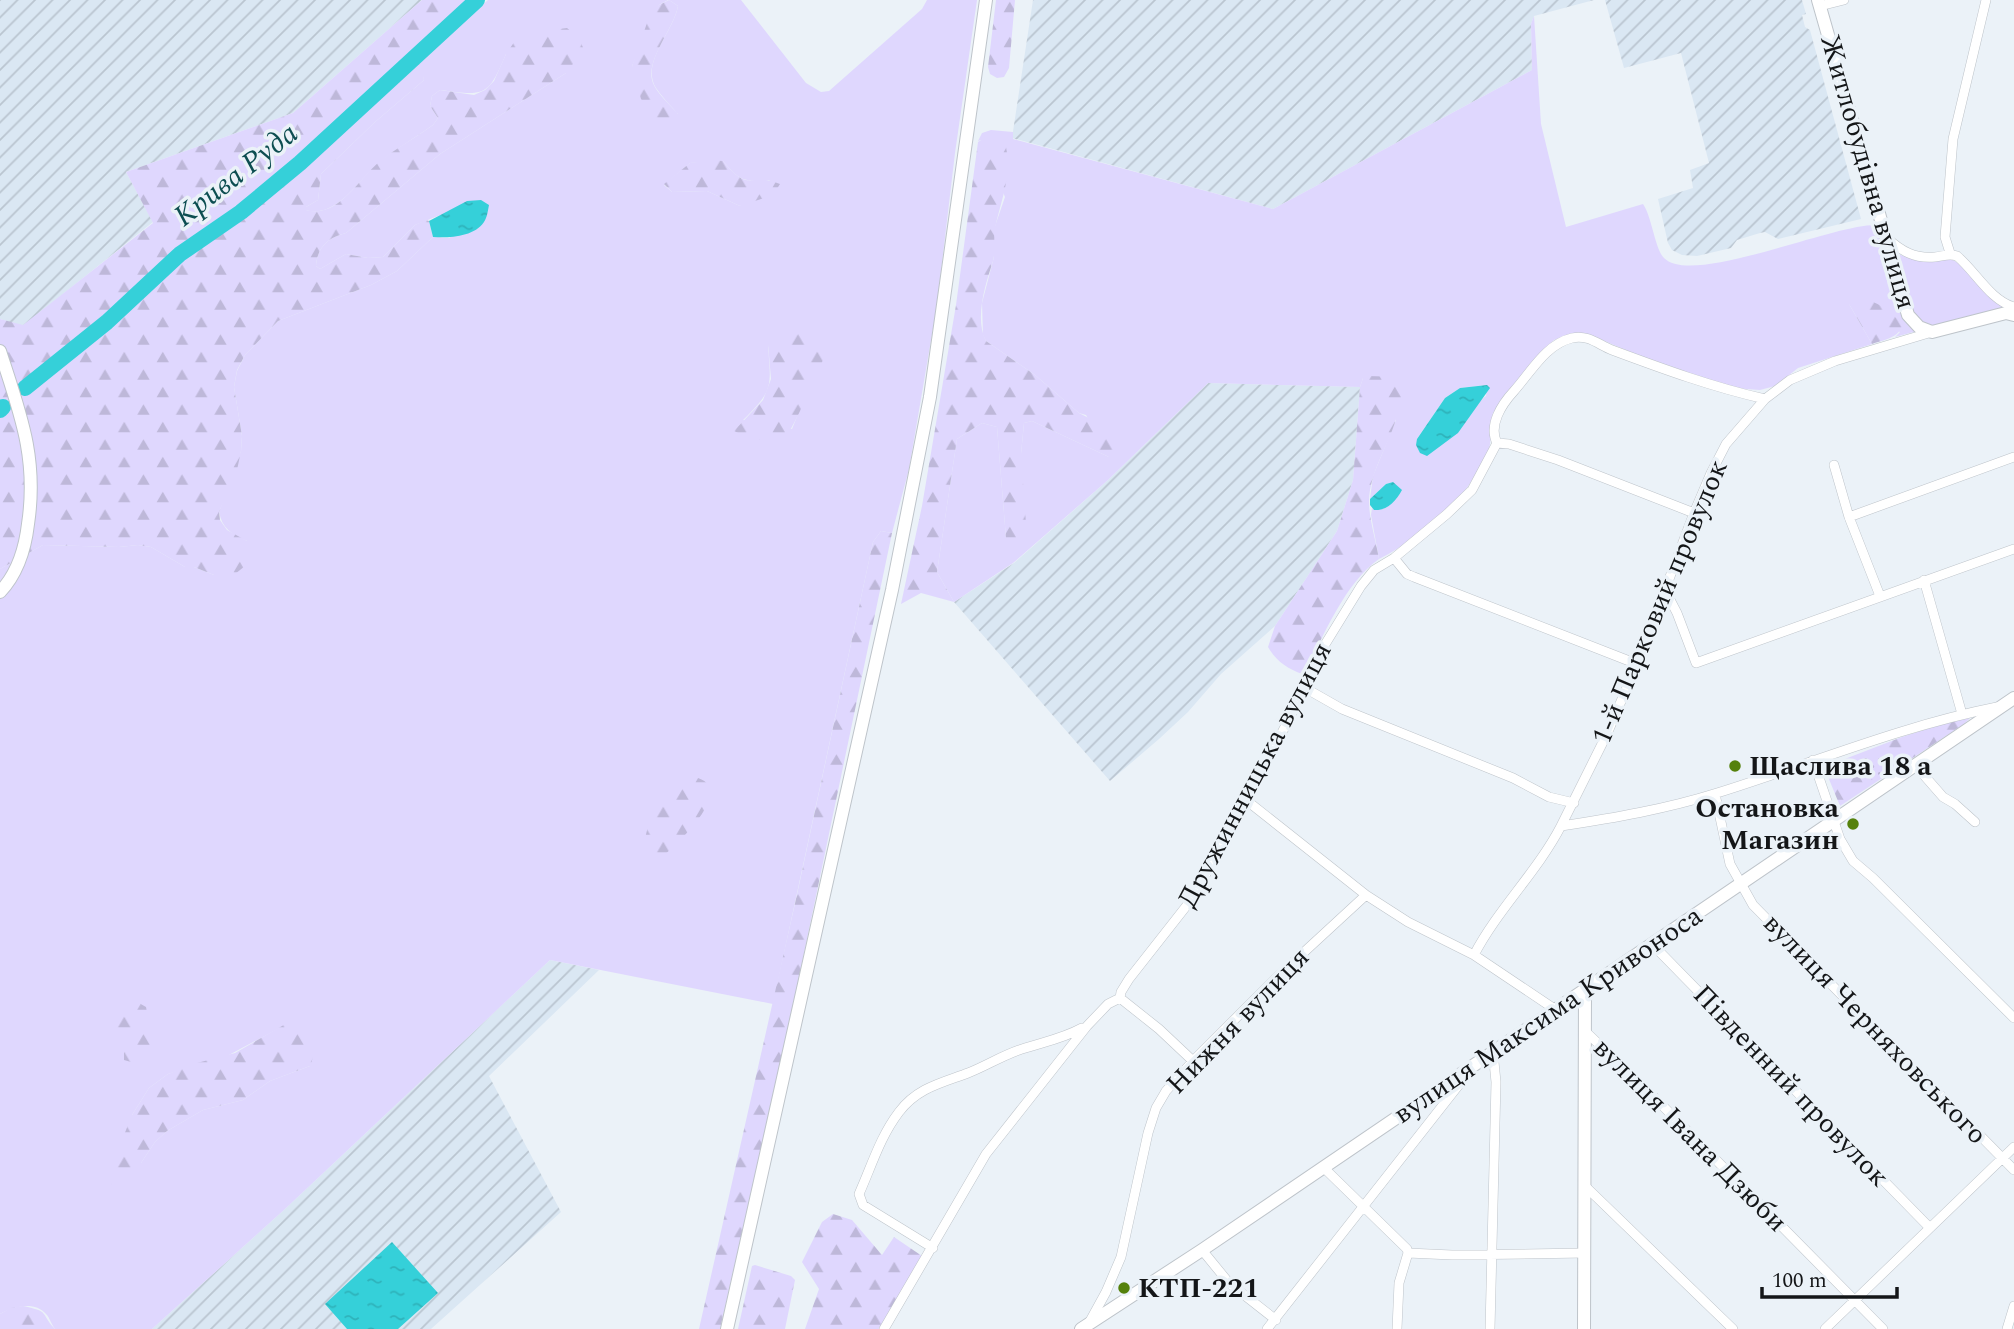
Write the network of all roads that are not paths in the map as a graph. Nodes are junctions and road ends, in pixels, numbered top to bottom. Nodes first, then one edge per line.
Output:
1 (986, 0) edge
2 (1844, 0) edge
3 (1986, 0) edge
4 (1819, 3) edge
5 (1886, 237) junction
6 (1950, 253) junction
7 (2012, 312) edge
8 (1932, 332) junction
9 (0, 351) edge
10 (1765, 399) junction
11 (1497, 443) junction
12 (2014, 457) edge
13 (1834, 465) dead end
14 (1694, 513) junction
15 (1849, 517) junction
16 (2014, 549) edge
17 (1394, 558) junction
18 (1924, 580) junction
19 (1665, 590) junction
20 (0, 592) edge
21 (1880, 596) junction
22 (1637, 664) junction
23 (1305, 688) junction
24 (2014, 699) edge
25 (2002, 706) junction
26 (1962, 714) junction
27 (1813, 760) junction
28 (1915, 765) junction
29 (1715, 794) junction
30 (1246, 800) junction
31 (1574, 803) junction
32 (1833, 822) junction
33 (1975, 822) dead end
34 (1561, 826) junction
35 (1741, 885) junction
36 (1366, 895) junction
37 (1653, 944) junction
38 (1474, 955) junction
39 (1585, 990) junction
40 (1119, 998) junction
41 (1556, 1010) junction
42 (2014, 1018) edge
43 (1087, 1026) junction
44 (1585, 1031) junction
45 (1493, 1052) junction
46 (1193, 1060) junction
47 (1477, 1062) junction
48 (2014, 1147) edge
49 (2002, 1158) junction
50 (1323, 1167) junction
51 (2014, 1170) edge
52 (1585, 1186) junction
53 (1364, 1207) junction
54 (1930, 1228) junction
55 (933, 1248) junction
56 (1202, 1250) junction
57 (1408, 1252) junction
58 (1585, 1253) junction
59 (1491, 1254) junction
60 (1854, 1299) junction
61 (2014, 1306) edge
62 (1276, 1320) junction
63 (1085, 1326) edge
64 (727, 1329) edge
65 (884, 1329) edge
66 (1268, 1329) edge
67 (1397, 1329) edge
68 (1490, 1329) edge
69 (1584, 1329) edge
70 (1733, 1329) edge
71 (1825, 1329) edge
72 (1883, 1329) edge
73 (2007, 1329) edge

1 - 64 street
2 - 4 street
3 - 6 street
4 - 5 street, Житлобудівна вулиця
5 - 6 street
5 - 8 street, Житлобудівна вулиця
6 - 7 street
7 - 8 street, 1-й Парковий провулок
8 - 10 street, 1-й Парковий провулок
9 - 20 street
10 - 11 street, Дружинницька вулиця
10 - 14 street, 1-й Парковий провулок
11 - 14 street
11 - 17 street, Дружинницька вулиця
12 - 15 street
13 - 15 street
14 - 19 street, 1-й Парковий провулок
15 - 21 street
16 - 18 street
17 - 22 street
17 - 23 street, Дружинницька вулиця
18 - 21 street
18 - 26 street
19 - 21 street
19 - 22 street, 1-й Парковий провулок
22 - 31 street, 1-й Парковий провулок
23 - 30 street, Дружинницька вулиця
23 - 31 street
24 - 25 street, вулиця Максима Кривоноса
25 - 26 street
25 - 28 street, вулиця Максима Кривоноса
26 - 27 street
27 - 29 street
27 - 32 street
28 - 32 street, вулиця Максима Кривоноса
28 - 33 street
29 - 34 street
29 - 35 street, вулиця Черняховського
30 - 36 street
30 - 40 street, Дружинницька вулиця
31 - 34 street, 1-й Парковий провулок
32 - 35 street, вулиця Максима Кривоноса
32 - 42 street
34 - 38 street, 1-й Парковий провулок
35 - 37 street, вулиця Максима Кривоноса
35 - 49 street, вулиця Черняховського
36 - 38 street
36 - 46 street, Нижня вулиця
37 - 39 street, вулиця Максима Кривоноса
37 - 54 street, Південний провулок
38 - 41 street
39 - 41 street, вулиця Максима Кривоноса
39 - 44 street
40 - 43 street, Дружинницька вулиця
40 - 46 street
41 - 45 street, вулиця Максима Кривоноса
43 - 55 street, Дружинницька вулиця
43 - 55 street
44 - 52 street
44 - 60 street, вулиця Івана Дзюби
45 - 47 street, вулиця Максима Кривоноса
45 - 59 street
46 - 63 street, Нижня вулиця
47 - 50 street, вулиця Максима Кривоноса
47 - 53 street
48 - 49 street
49 - 51 street, вулиця Черняховського
49 - 54 street
50 - 53 street
50 - 56 street, вулиця Максима Кривоноса
52 - 58 street
52 - 70 street
53 - 57 street
53 - 62 street
54 - 60 street
55 - 65 street, Дружинницька вулиця
56 - 62 street
56 - 63 street, вулиця Максима Кривоноса
57 - 59 street
57 - 67 street
58 - 59 street
58 - 69 street
59 - 68 street
60 - 71 street
60 - 72 street, вулиця Івана Дзюби
61 - 73 street
62 - 66 street

